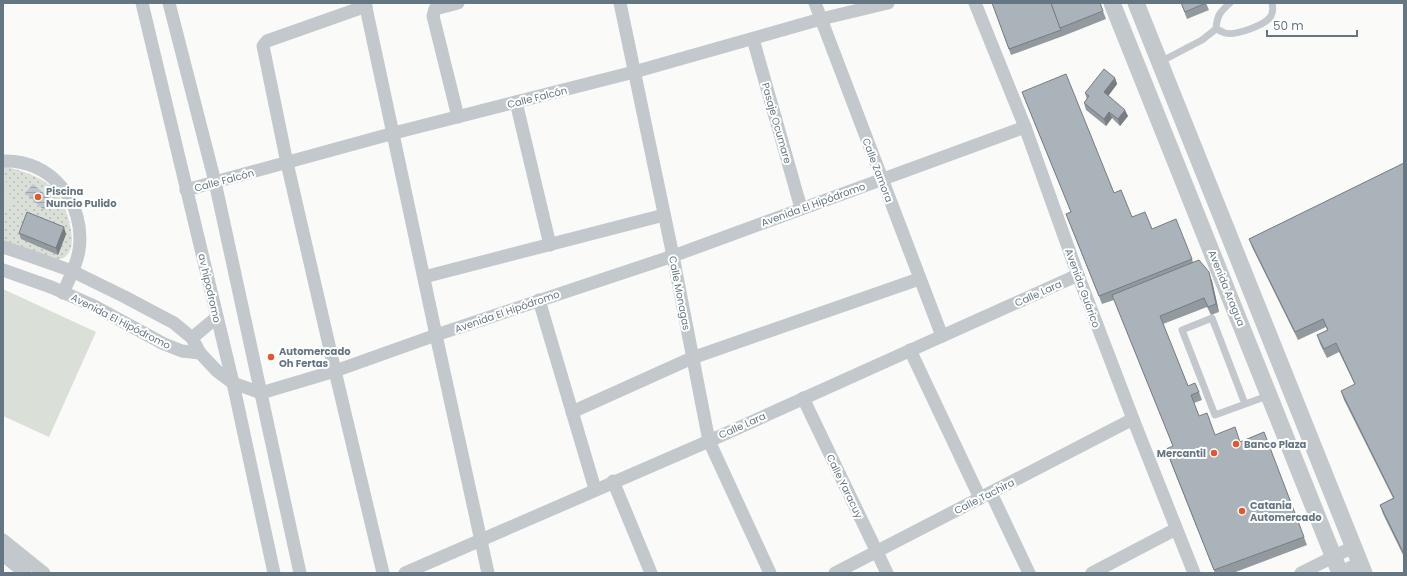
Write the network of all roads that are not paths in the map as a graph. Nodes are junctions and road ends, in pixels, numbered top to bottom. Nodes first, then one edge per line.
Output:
1 (142, 3) edge
2 (169, 3) edge
3 (458, 3) edge
4 (620, 3) edge
5 (815, 3) edge
6 (888, 3) edge
7 (975, 3) edge
8 (1112, 3) edge
9 (1136, 3) edge
10 (1230, 3) edge
11 (1272, 3) edge
12 (366, 5) edge
13 (821, 19) junction
14 (1216, 29) junction
15 (754, 39) junction
16 (1160, 62) junction
17 (634, 72) junction
18 (516, 102) junction
19 (458, 117) junction
20 (1025, 126) junction
21 (394, 133) junction
22 (3, 161) edge
23 (287, 163) junction
24 (882, 179) junction
25 (215, 182) junction
26 (186, 190) junction
27 (802, 208) junction
28 (664, 215) junction
29 (550, 245) junction
30 (3, 247) edge
31 (673, 256) junction
32 (3, 270) edge
33 (72, 272) junction
34 (1078, 275) junction
35 (424, 277) junction
36 (919, 278) junction
37 (63, 292) junction
38 (539, 300) junction
39 (217, 317) junction
40 (436, 335) junction
41 (942, 336) junction
42 (192, 338) junction
43 (910, 350) junction
44 (200, 353) junction
45 (692, 358) junction
46 (335, 371) junction
47 (232, 383) junction
48 (261, 393) junction
49 (1270, 395) junction
50 (803, 398) junction
51 (1245, 404) junction
52 (572, 412) junction
53 (1133, 419) junction
54 (709, 441) junction
55 (613, 481) junction
56 (595, 489) junction
57 (986, 496) junction
58 (1176, 529) junction
59 (481, 539) junction
60 (3, 540) edge
61 (876, 552) junction
62 (3, 556) edge
63 (1333, 557) junction
64 (1359, 561) edge
65 (25, 573) edge
66 (44, 573) edge
67 (274, 573) edge
68 (300, 573) edge
69 (383, 573) edge
70 (405, 573) edge
71 (488, 573) edge
72 (651, 573) edge
73 (770, 573) edge
74 (835, 573) edge
75 (888, 573) edge
76 (1029, 573) edge
77 (1092, 573) edge
78 (1194, 573) edge
79 (1300, 573) edge
80 (1340, 573) edge

1 - 26 street, av hipodromo
2 - 25 street
3 - 19 street
4 - 17 street, Calle Monagas
5 - 13 street, Calle Zamora
6 - 13 street, Calle Falcón
7 - 20 street, Avenida Guárico
8 - 49 street, Avenida Aragua
9 - 16 street, Avenida Aragua
10 - 14 lane
11 - 14 lane
12 - 21 street
12 - 23 street
13 - 15 street, Calle Falcón
13 - 24 street, Calle Zamora
14 - 16 lane
15 - 17 street, Calle Falcón
15 - 27 street, Pasaje Ocumare
16 - 64 street, Avenida Aragua
17 - 18 street, Calle Falcón
17 - 28 street, Calle Monagas
18 - 19 street, Calle Falcón
18 - 29 street
19 - 21 street, Calle Falcón
20 - 24 street, Avenida El Hipódromo
20 - 34 street, Avenida Guárico
21 - 23 street, Calle Falcón
21 - 35 street
22 - 33 street
23 - 25 street, Calle Falcón
23 - 46 street
24 - 27 street, Avenida El Hipódromo
24 - 36 street, Calle Zamora
25 - 26 street, Calle Falcón
25 - 48 street
26 - 39 street, av hipodromo
27 - 31 street, Avenida El Hipódromo
28 - 29 street
28 - 31 street, Calle Monagas
29 - 35 street
30 - 33 street
31 - 38 street, Avenida El Hipódromo
31 - 45 street, Calle Monagas
32 - 37 street, Avenida El Hipódromo
33 - 37 street
33 - 42 street
34 - 41 street, Calle Lara
34 - 53 street, Avenida Guárico
35 - 40 street
36 - 41 street, Calle Zamora
36 - 45 street
37 - 44 street, Avenida El Hipódromo
38 - 40 street, Avenida El Hipódromo
38 - 52 street
39 - 42 street
39 - 47 street, av hipodromo
40 - 46 street, Avenida El Hipódromo
40 - 59 street
41 - 43 street, Calle Lara
42 - 44 street
43 - 50 street, Calle Lara
43 - 57 street
44 - 47 street
45 - 52 street
45 - 54 street, Calle Monagas
46 - 48 street, Avenida El Hipódromo
46 - 69 street
47 - 48 street
47 - 67 street, av hipodromo
48 - 68 street
49 - 51 lane
49 - 63 street, Avenida Aragua
50 - 54 street, Calle Lara
50 - 61 street, Calle Yaracuy
51 - 51 lane
52 - 56 street
53 - 57 street, Calle Tachira
53 - 58 street, Avenida Guárico
54 - 55 street, Calle Lara
54 - 73 street, Calle Monagas
55 - 56 street, Calle Lara
55 - 72 street
56 - 59 street, Calle Lara
57 - 61 street, Calle Tachira
57 - 76 street
58 - 77 street
58 - 78 street, Avenida Guárico
59 - 70 street, Calle Lara
59 - 71 street
60 - 66 street
61 - 74 street, Calle Tachira
61 - 75 street, Calle Yaracuy
62 - 65 street
63 - 64 street
63 - 79 street
63 - 80 street, Avenida Aragua
64 - 80 street

